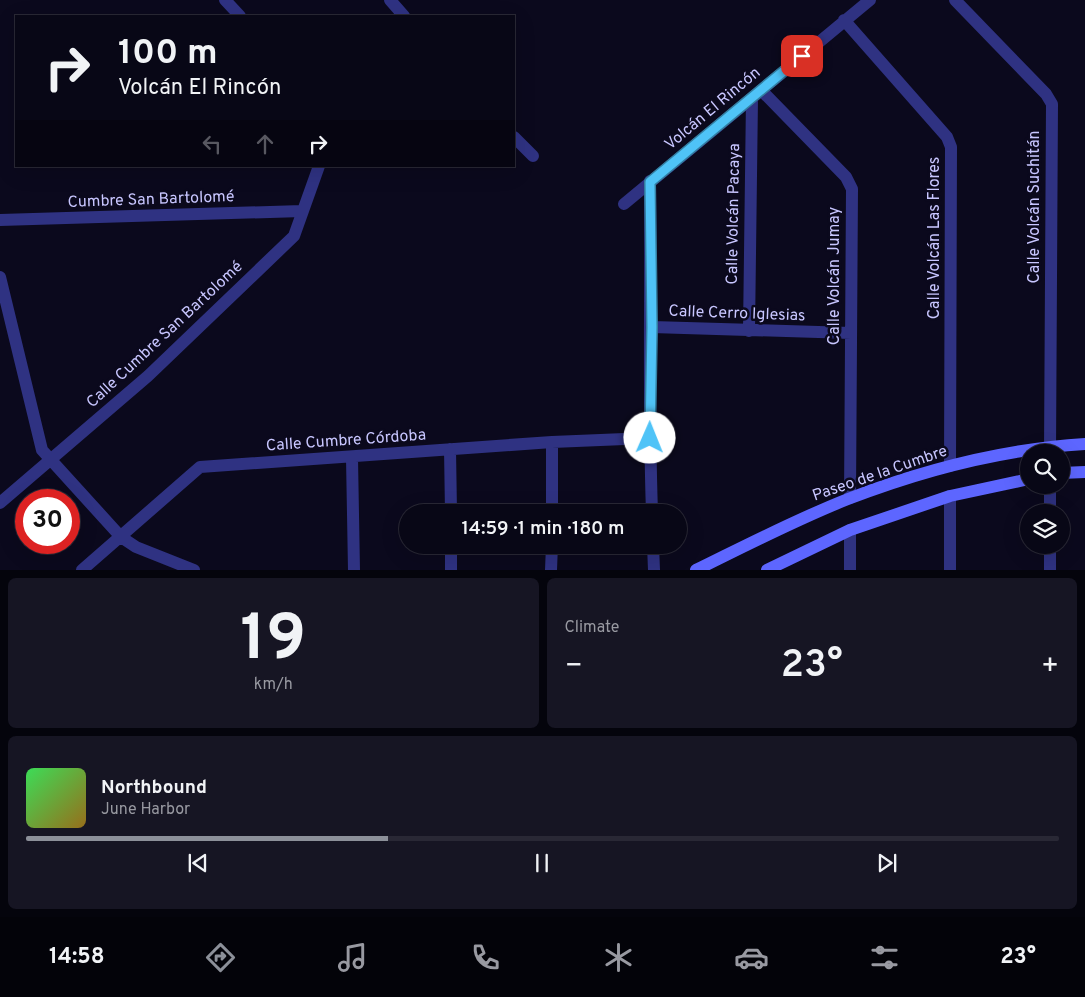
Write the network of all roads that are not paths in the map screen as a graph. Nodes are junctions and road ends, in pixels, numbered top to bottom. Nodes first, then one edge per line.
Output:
1 (225, 0) edge
2 (390, 0) edge
3 (870, 0) edge
4 (955, 0) edge
5 (239, 15) edge
6 (403, 15) edge
7 (844, 20) junction
8 (756, 94) junction
9 (515, 138) edge
10 (533, 156) dead end
11 (319, 167) edge
12 (650, 182) junction
13 (624, 204) dead end
14 (302, 212) junction
15 (0, 220) edge
16 (0, 277) edge
17 (652, 327) junction
18 (749, 331) junction
19 (851, 333) junction
20 (650, 438) junction
21 (552, 442) junction
22 (1050, 444) edge
23 (1085, 444) edge
24 (1070, 446) edge
25 (450, 449) junction
26 (1020, 454) edge
27 (352, 458) junction
28 (51, 460) junction
29 (950, 466) junction
30 (1085, 472) edge
31 (1070, 473) edge
32 (1020, 481) edge
33 (950, 496) junction
34 (850, 498) junction
35 (0, 503) edge
36 (451, 504) edge
37 (552, 504) edge
38 (652, 504) edge
39 (850, 530) junction
40 (121, 537) junction
41 (451, 554) edge
42 (552, 554) edge
43 (653, 554) edge
44 (1050, 554) edge
45 (82, 570) edge
46 (194, 570) edge
47 (354, 570) edge
48 (451, 570) edge
49 (551, 570) edge
50 (654, 570) edge
51 (696, 570) edge
52 (767, 570) edge
53 (850, 570) edge
54 (950, 570) edge
55 (1050, 570) edge

1 - 5 street
2 - 6 street
3 - 7 street, Volcán El Rincón
4 - 22 street, Calle Volcán Suchitán
7 - 8 street, Volcán El Rincón
7 - 29 street, Calle Volcán Las Flores
8 - 12 street, Volcán El Rincón
8 - 18 street, Calle Volcán Pacaya
8 - 19 street, Calle Volcán Jumay
9 - 10 street
11 - 14 street, Calle Cumbre San Bartolomé
12 - 13 street, Volcán El Rincón
12 - 17 street
14 - 15 street, Cumbre San Bartolomé
14 - 28 street, Calle Cumbre San Bartolomé
16 - 28 street
17 - 18 street, Calle Cerro Iglesias
17 - 20 street
18 - 19 street, Calle Cerro Iglesias
19 - 34 street, Calle Volcán Jumay
20 - 21 street, Calle Cumbre Córdoba
20 - 38 street
21 - 25 street, Calle Cumbre Córdoba
21 - 37 street
23 - 24 street, Paseo de la Cumbre
25 - 27 street, Calle Cumbre Córdoba
25 - 36 street
26 - 29 street, Paseo de la Cumbre
27 - 40 street, Calle Cumbre Córdoba
27 - 47 street
28 - 35 street, Calle Cumbre San Bartolomé
28 - 40 street
29 - 34 street, Paseo de la Cumbre
30 - 31 street
32 - 33 street
33 - 39 street
33 - 54 street
34 - 51 street, Paseo de la Cumbre
39 - 52 street
39 - 53 street
40 - 45 street, Calle Cumbre Córdoba
40 - 46 street
41 - 48 street
42 - 49 street
43 - 50 street
44 - 55 street

